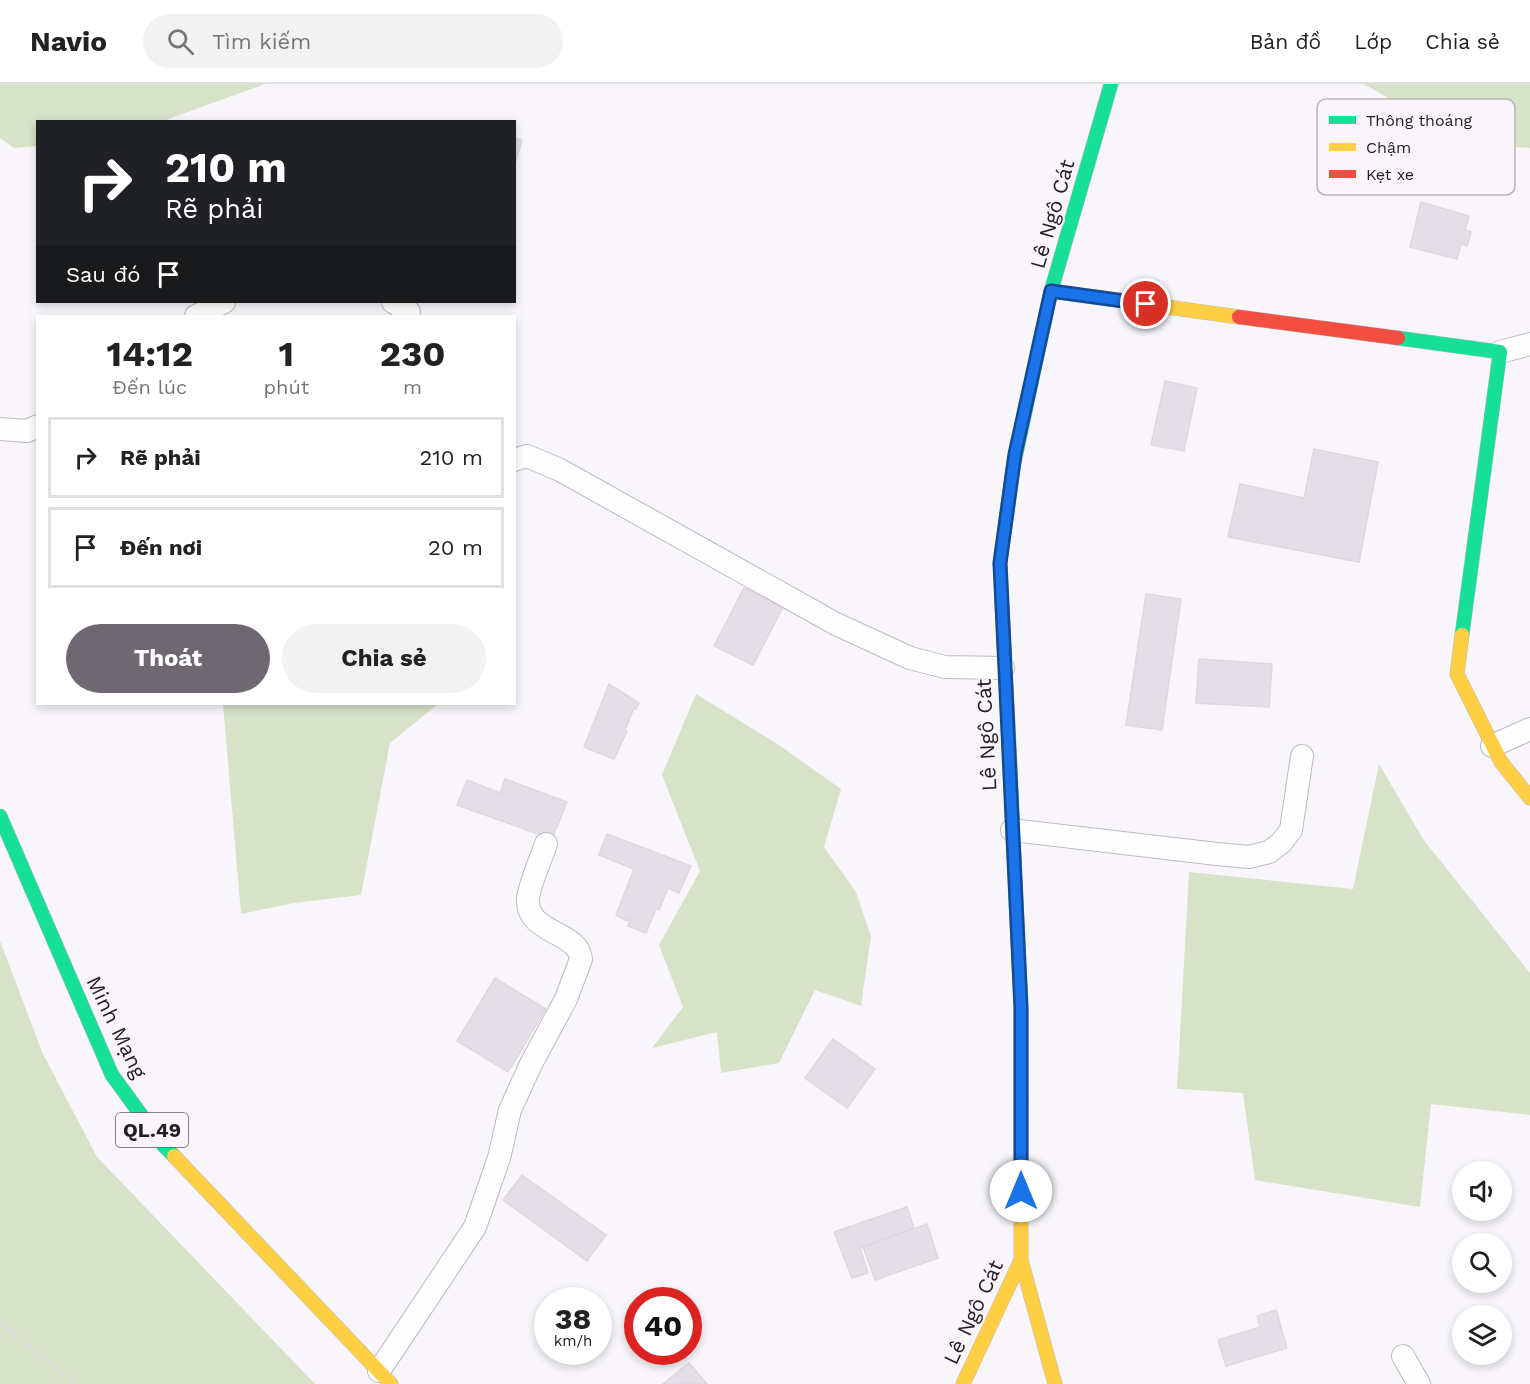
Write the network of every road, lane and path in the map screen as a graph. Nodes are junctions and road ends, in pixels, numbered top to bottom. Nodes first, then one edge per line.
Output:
1 (1110, 84) edge
2 (1051, 291) junction
3 (223, 303) edge
4 (198, 315) edge
5 (1530, 344) edge
6 (1500, 351) junction
7 (36, 427) edge
8 (0, 429) edge
9 (516, 459) edge
10 (1003, 668) junction
11 (1530, 729) edge
12 (1492, 746) junction
13 (1302, 756) dead end
14 (1530, 798) edge
15 (0, 816) edge
16 (1012, 830) junction
17 (546, 844) dead end
18 (1021, 1260) junction
19 (0, 1322) edge
20 (1404, 1356) dead end
21 (385, 1378) edge
22 (75, 1384) edge
23 (963, 1384) edge
24 (1055, 1384) edge
25 (1419, 1384) edge

1 - 2 main road, Lê Ngô Cát
2 - 6 main road
2 - 10 main road, Lê Ngô Cát
3 - 4 street
5 - 6 street
6 - 12 main road
7 - 8 street
9 - 10 street
10 - 16 main road, Lê Ngô Cát
11 - 12 street
12 - 14 main road
13 - 16 street
15 - 21 main road, Minh Mạng / QL.49
16 - 18 main road, Lê Ngô Cát
17 - 21 street
18 - 23 main road, Lê Ngô Cát
18 - 24 main road
19 - 22 path
20 - 25 street

